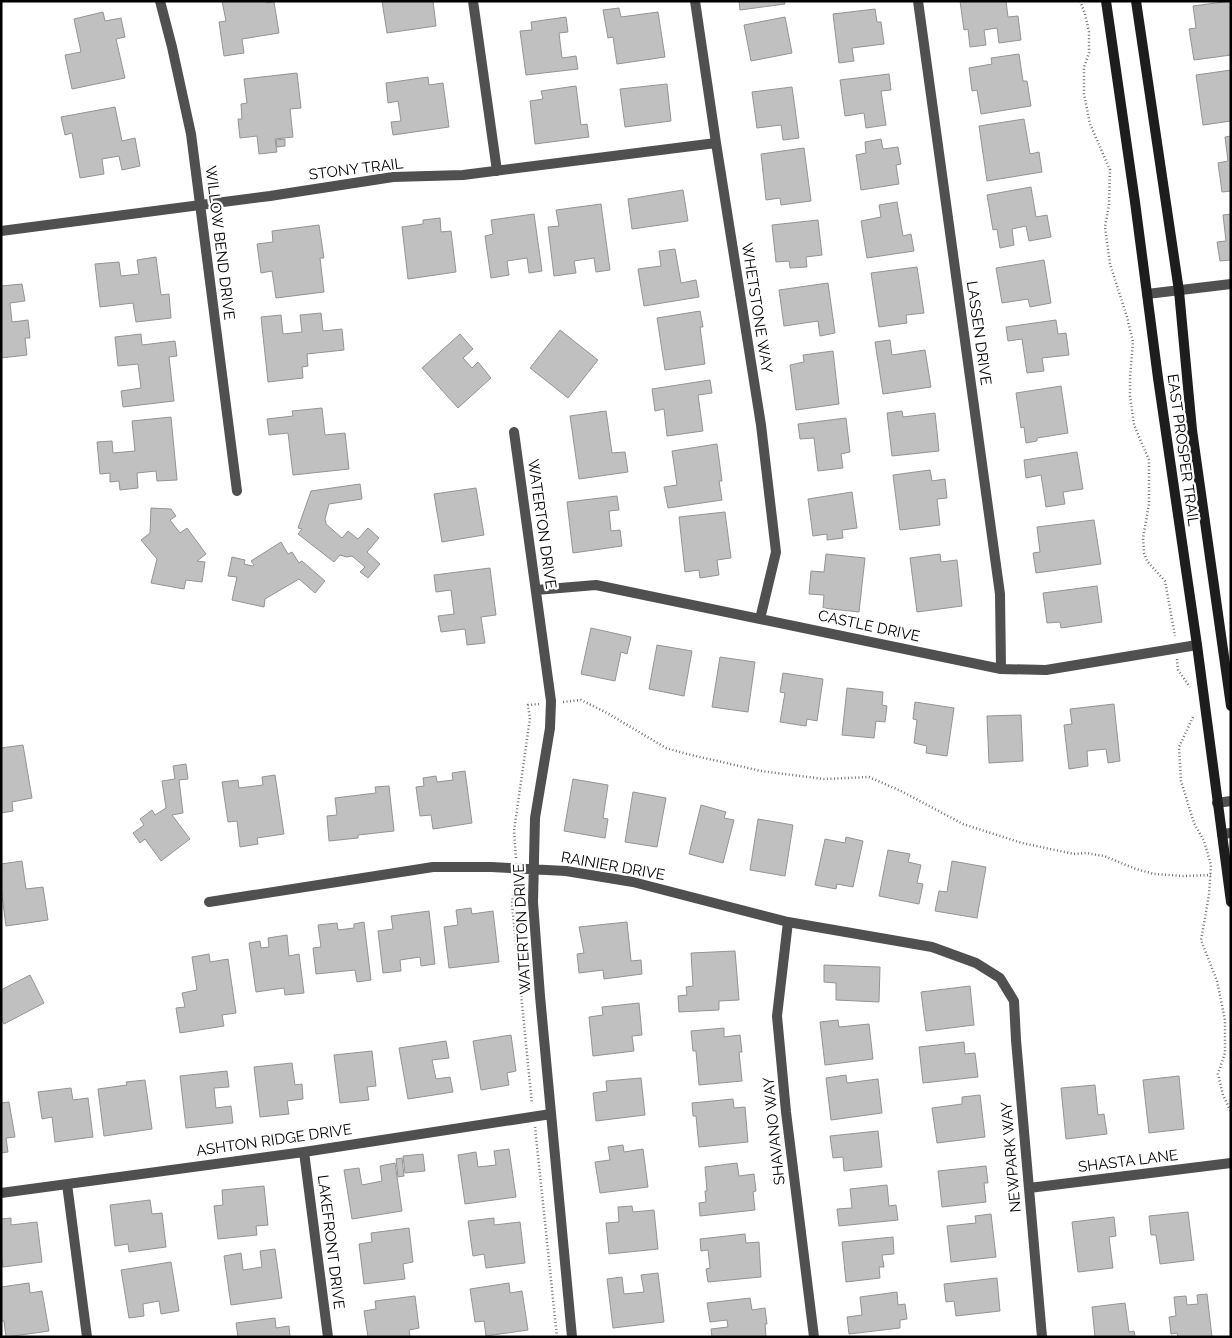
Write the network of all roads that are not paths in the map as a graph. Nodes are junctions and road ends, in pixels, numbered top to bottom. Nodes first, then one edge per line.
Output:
1 (160, 1) edge
2 (473, 1) edge
3 (695, 1) edge
4 (918, 1) edge
5 (1106, 1) edge
6 (1136, 1) edge
7 (716, 143) junction
8 (498, 172) junction
9 (200, 204) junction
10 (1, 231) edge
11 (1231, 284) edge
12 (1179, 291) junction
13 (1147, 294) junction
14 (514, 432) dead end
15 (236, 491) dead end
16 (536, 590) junction
17 (760, 619) junction
18 (1197, 645) junction
19 (1001, 669) junction
20 (1231, 706) edge
21 (1231, 802) edge
22 (1217, 803) junction
23 (1226, 834) edge
24 (532, 869) junction
25 (209, 902) dead end
26 (1231, 902) edge
27 (788, 922) junction
28 (1000, 978) joint
29 (550, 1114) junction
30 (304, 1152) junction
31 (1231, 1163) edge
32 (67, 1184) junction
33 (1029, 1188) junction
34 (1, 1193) edge
35 (88, 1337) edge
36 (328, 1337) edge
37 (572, 1337) edge
38 (814, 1337) edge
39 (1042, 1337) edge

1 - 9 street, WILLOW BEND DRIVE
2 - 8 street
3 - 7 street, WHETSTONE WAY
4 - 19 street, LASSEN DRIVE
5 - 13 main road, EAST PROSPER TRAIL
6 - 12 main road, EAST PROSPER TRAIL
7 - 8 street, STONY TRAIL
7 - 17 street, WHETSTONE WAY
8 - 9 street, STONY TRAIL
9 - 10 street, STONY TRAIL
9 - 15 street, WILLOW BEND DRIVE
11 - 12 street
12 - 13 street
12 - 20 main road, EAST PROSPER TRAIL
13 - 18 main road, EAST PROSPER TRAIL
14 - 16 street, WATERTON DRIVE
16 - 17 street, CASTLE DRIVE
16 - 24 street, WATERTON DRIVE
17 - 19 street, CASTLE DRIVE
18 - 19 street, CASTLE DRIVE
18 - 22 main road, EAST PROSPER TRAIL
21 - 22 street
22 - 23 main road, EAST PROSPER TRAIL
23 - 26 main road, EAST PROSPER TRAIL
24 - 25 street, RAINIER DRIVE
24 - 27 street, RAINIER DRIVE
24 - 29 street, WATERTON DRIVE
27 - 28 street, RAINIER DRIVE
27 - 38 street, SHAVANO WAY
28 - 33 street, NEWPARK WAY
29 - 30 street, ASHTON RIDGE DRIVE
29 - 37 street, WATERTON DRIVE
30 - 32 street, ASHTON RIDGE DRIVE
30 - 36 street, LAKEFRONT DRIVE
31 - 33 street, SHASTA LANE
32 - 34 street, ASHTON RIDGE DRIVE
32 - 35 street
33 - 39 street, NEWPARK WAY

